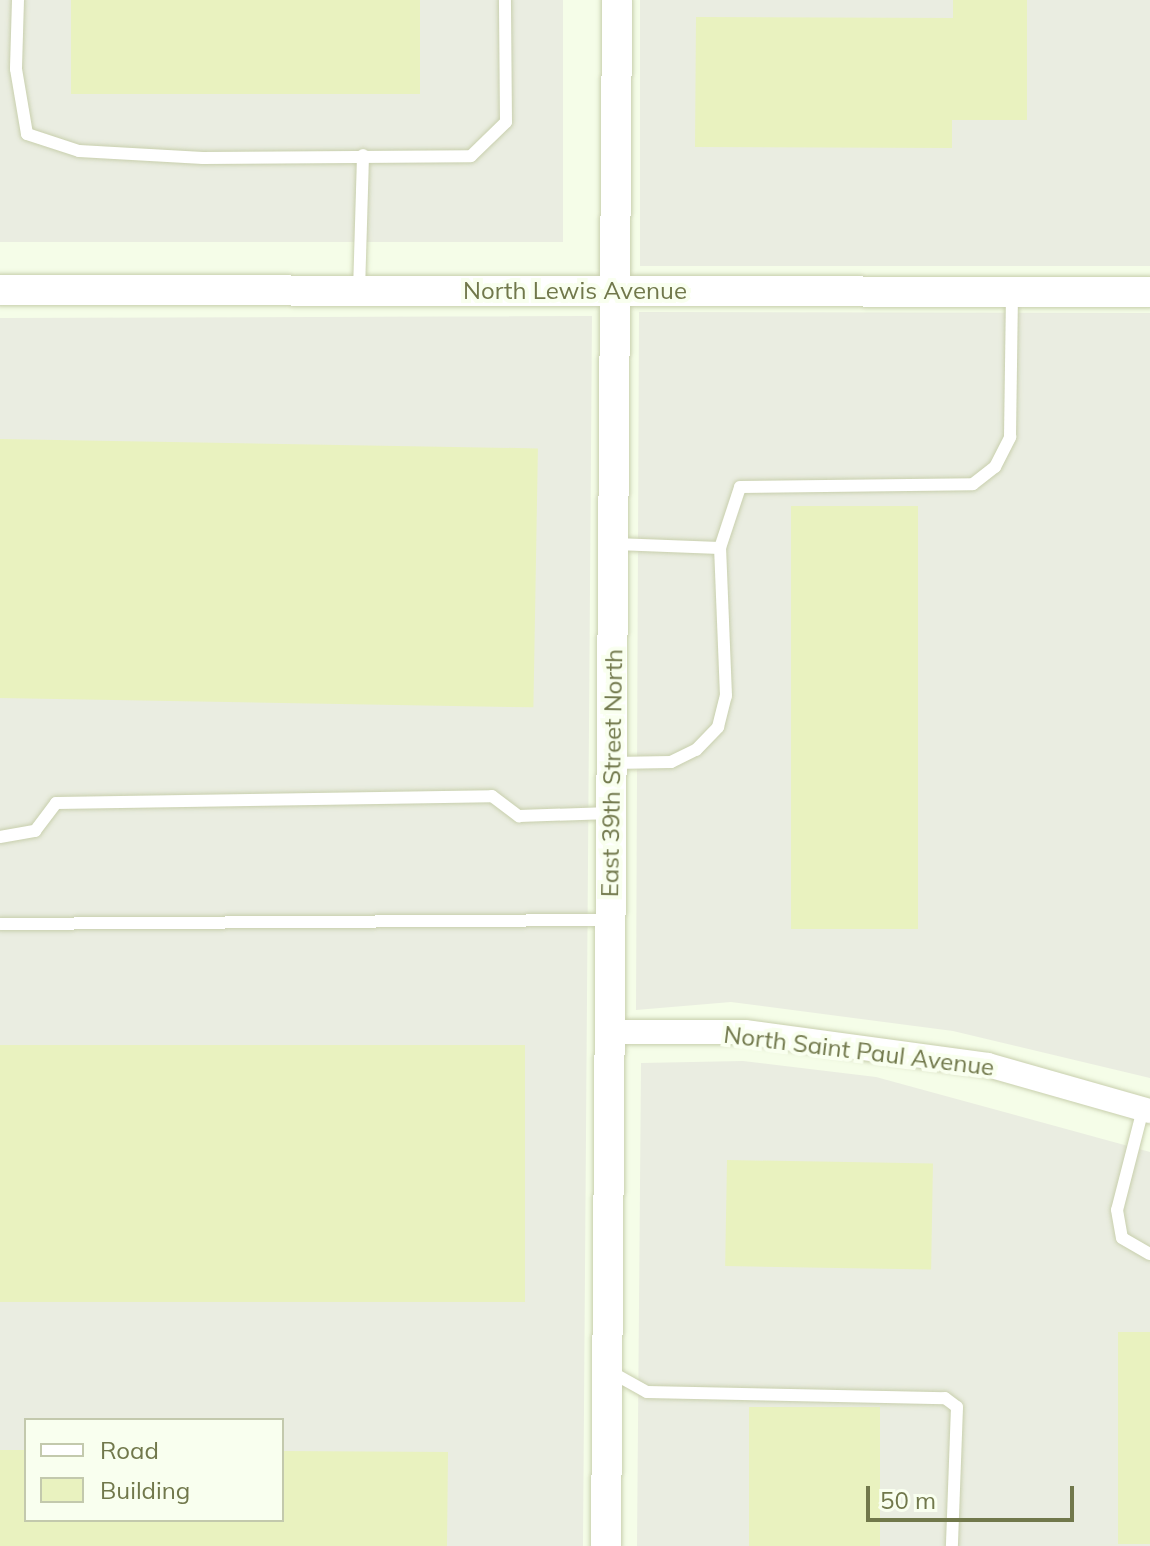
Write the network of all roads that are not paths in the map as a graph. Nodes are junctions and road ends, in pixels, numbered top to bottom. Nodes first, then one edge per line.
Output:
1 (18, 0) edge
2 (505, 0) edge
3 (617, 0) edge
4 (363, 155) junction
5 (0, 290) edge
6 (359, 291) junction
7 (616, 291) junction
8 (1012, 292) junction
9 (1150, 292) edge
10 (614, 544) junction
11 (720, 548) junction
12 (612, 763) junction
13 (611, 813) junction
14 (0, 837) edge
15 (610, 920) junction
16 (0, 924) edge
17 (610, 1032) junction
18 (1146, 1110) edge
19 (1150, 1254) edge
20 (606, 1367) junction
21 (606, 1546) edge
22 (952, 1546) edge

1 - 4 lane
2 - 4 lane
3 - 7 street, East 39th Street North
4 - 6 lane
5 - 6 street, North Lewis Avenue
6 - 7 street, North Lewis Avenue
7 - 8 street, North Lewis Avenue
7 - 10 street, East 39th Street North
8 - 9 street, North Lewis Avenue
8 - 11 lane
10 - 11 lane
10 - 12 street, East 39th Street North
11 - 12 lane
12 - 13 street, East 39th Street North
13 - 14 lane
13 - 15 street, East 39th Street North
15 - 16 lane
15 - 17 street, East 39th Street North
17 - 18 street, North Saint Paul Avenue
17 - 20 street, East 39th Street North
18 - 19 lane
20 - 21 street, East 39th Street North
20 - 22 lane

